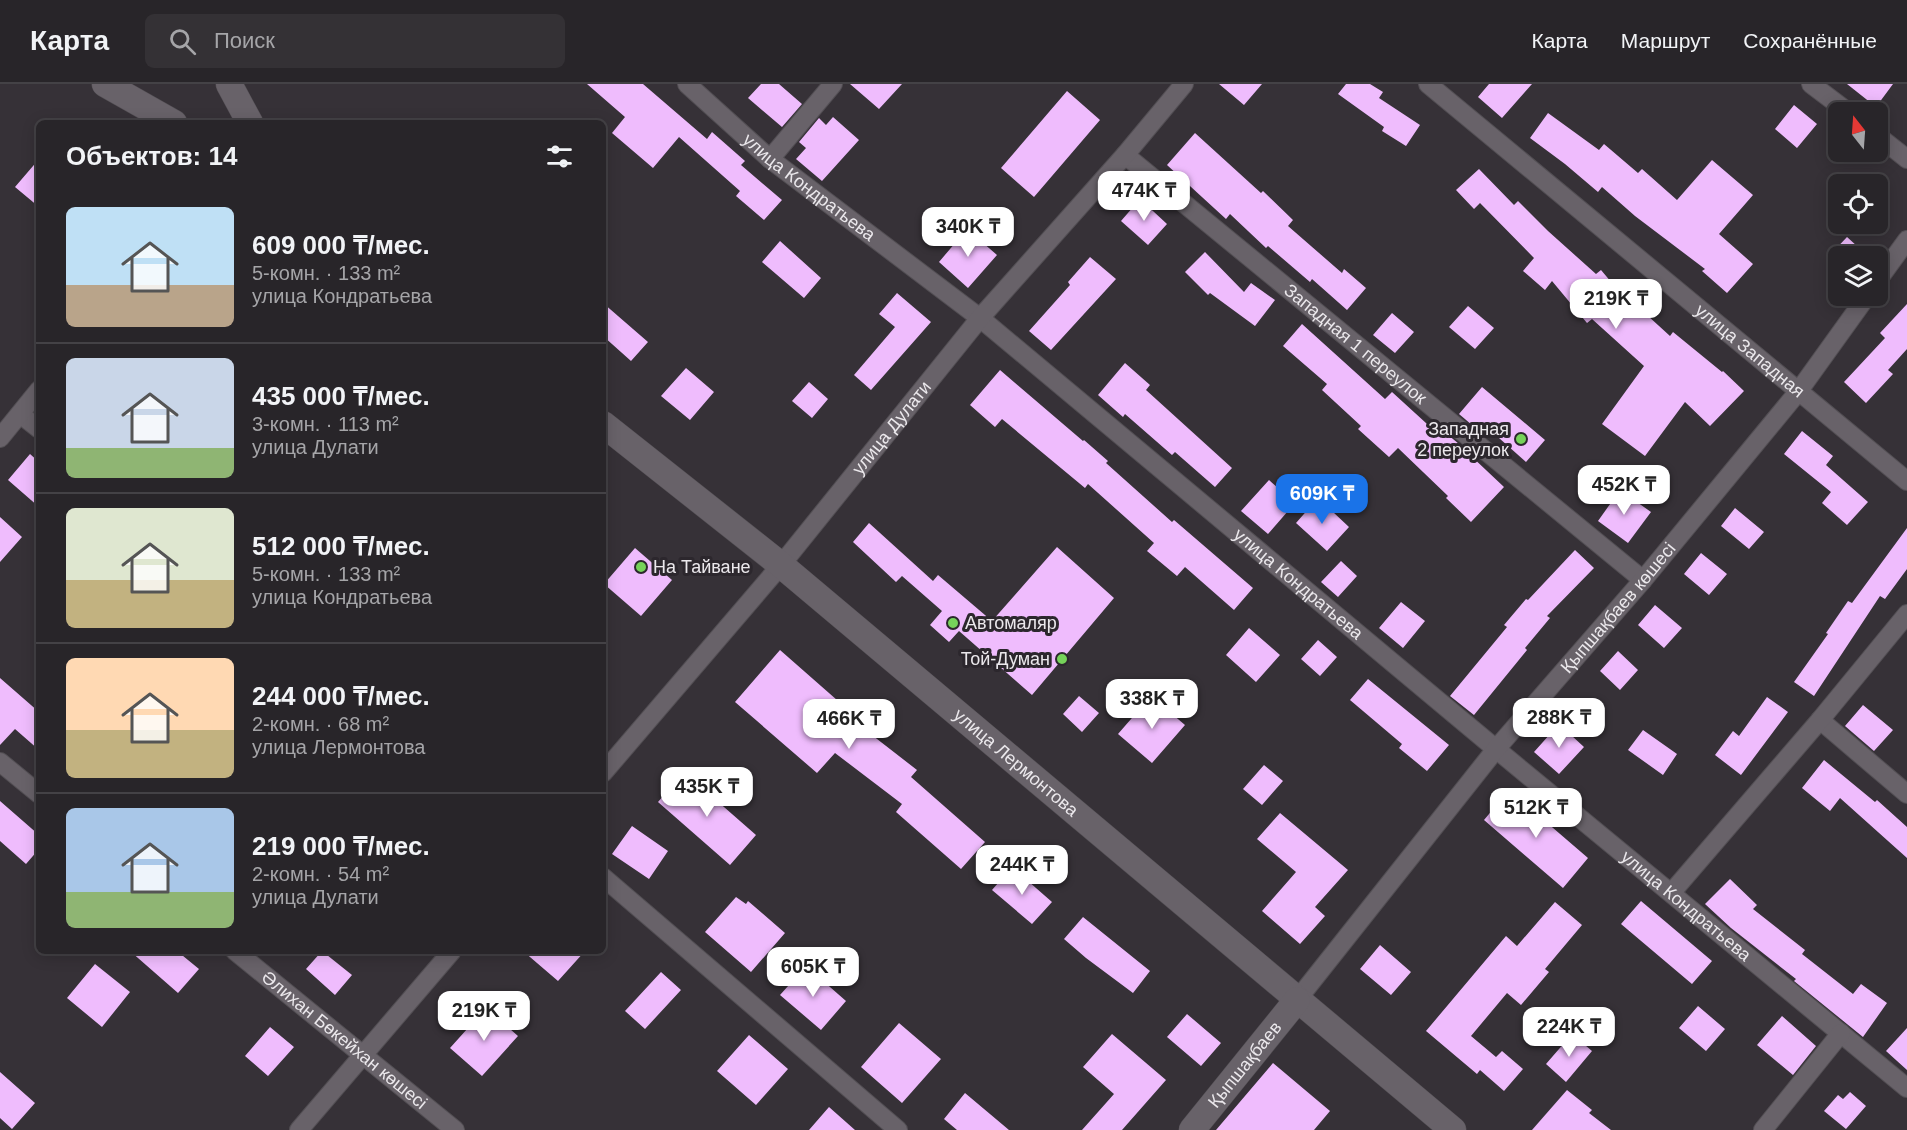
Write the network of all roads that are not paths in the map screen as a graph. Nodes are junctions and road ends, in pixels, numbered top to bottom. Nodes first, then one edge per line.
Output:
1 (105, 84) edge
2 (230, 84) edge
3 (687, 84) edge
4 (833, 84) edge
5 (1184, 84) edge
6 (1428, 84) edge
7 (1811, 84) edge
8 (1835, 102) edge
9 (169, 120) edge
10 (248, 120) edge
11 (1888, 144) edge
12 (1125, 155) junction
13 (770, 159) junction
14 (1907, 159) edge
15 (1907, 240) edge
16 (1888, 266) edge
17 (1860, 306) edge
18 (980, 318) junction
19 (1798, 392) junction
20 (36, 394) edge
21 (20, 414) junction
22 (606, 426) edge
23 (36, 427) edge
24 (0, 438) edge
25 (1907, 481) edge
26 (781, 565) junction
27 (1643, 580) junction
28 (1907, 614) edge
29 (1820, 720) junction
30 (1496, 749) junction
31 (0, 762) edge
32 (606, 769) edge
33 (36, 792) edge
34 (1907, 794) edge
35 (606, 880) edge
36 (1672, 892) junction
37 (239, 954) edge
38 (449, 954) edge
39 (1297, 1000) junction
40 (1841, 1033) junction
41 (363, 1054) junction
42 (1907, 1088) edge
43 (299, 1130) edge
44 (455, 1130) edge
45 (898, 1130) edge
46 (1192, 1130) edge
47 (1453, 1130) edge
48 (1763, 1130) edge

1 - 9 main road
2 - 10 main road
3 - 13 street, улица Кондратьева
4 - 13 street
5 - 12 street, улица Дулати
6 - 19 street, улица Западная
7 - 8 street
11 - 14 street
12 - 18 street, улица Дулати
12 - 27 street, Западная 1 переулок
13 - 18 street, улица Кондратьева
15 - 16 street
17 - 19 street, Қыпшақбаев көшесі
18 - 26 street, улица Дулати
18 - 30 street, улица Кондратьева
19 - 25 street, улица Западная
19 - 27 street, Қыпшақбаев көшесі
20 - 21 street
21 - 23 street
21 - 24 street
22 - 26 main road, улица Лермонтова
26 - 32 street, улица Дулати
26 - 39 main road, улица Лермонтова
27 - 30 street, Қыпшақбаев көшесі
28 - 29 street
29 - 34 street
29 - 36 street
30 - 36 street, улица Кондратьева
30 - 39 street, Қыпшақбаев көшесі
31 - 33 street
35 - 45 street
36 - 40 street, улица Кондратьева
37 - 41 street, Әлихан Бөкейхан көшесі
38 - 41 street
39 - 46 main road, Қыпшақбаев
39 - 47 main road, улица Лермонтова
40 - 42 street, улица Кондратьева
40 - 48 street
41 - 43 street
41 - 44 street, Әлихан Бөкейхан көшесі

